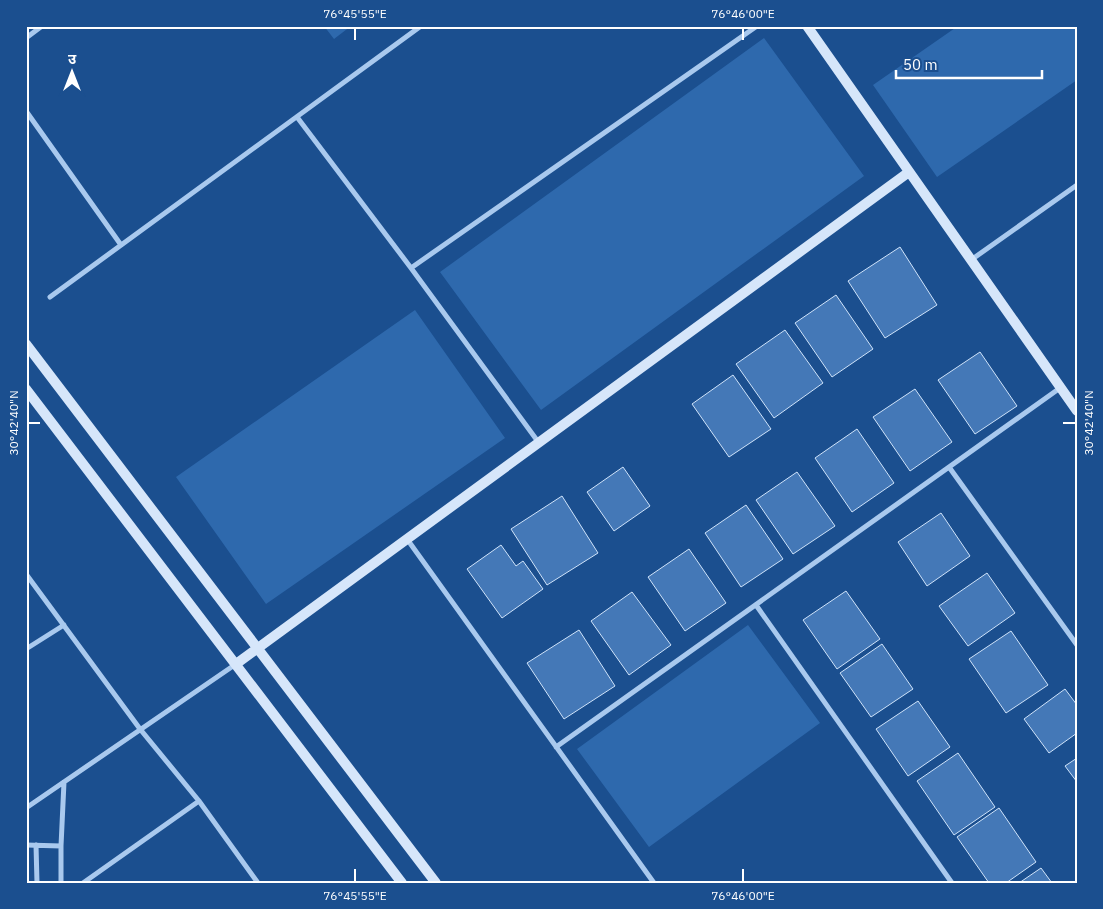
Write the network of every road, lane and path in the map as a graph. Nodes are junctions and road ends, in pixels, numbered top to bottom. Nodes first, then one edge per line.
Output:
1 (42, 26) edge
2 (421, 26) edge
3 (757, 26) edge
4 (806, 26) edge
5 (26, 38) edge
6 (26, 111) edge
7 (297, 117) junction
8 (908, 172) junction
9 (1077, 185) edge
10 (121, 245) junction
11 (971, 260) junction
12 (411, 268) junction
13 (50, 297) dead end
14 (26, 344) edge
15 (1060, 388) junction
16 (26, 389) edge
17 (1077, 411) edge
18 (539, 443) junction
19 (949, 467) junction
20 (407, 539) junction
21 (26, 574) edge
22 (756, 605) junction
23 (64, 625) junction
24 (1077, 645) edge
25 (26, 649) edge
26 (258, 649) junction
27 (236, 664) junction
28 (140, 730) junction
29 (556, 747) junction
30 (64, 782) junction
31 (199, 801) junction
32 (26, 808) edge
33 (26, 845) edge
34 (36, 845) junction
35 (61, 846) junction
36 (37, 883) edge
37 (62, 883) edge
38 (83, 883) edge
39 (258, 883) edge
40 (402, 883) edge
41 (436, 883) edge
42 (654, 883) edge
43 (952, 883) edge

1 - 5 street
2 - 7 street
3 - 12 street
4 - 8 street
6 - 10 street
7 - 10 street
7 - 12 street
8 - 11 street
8 - 18 street
9 - 11 street
10 - 13 street
11 - 15 street
12 - 18 street
14 - 26 street
15 - 17 street
15 - 19 street
16 - 27 street
18 - 20 street
19 - 22 street
19 - 24 street
20 - 26 street
20 - 29 street
21 - 23 street
22 - 29 street
22 - 43 street
23 - 25 street
23 - 28 street
26 - 27 street
26 - 41 street
27 - 28 street
27 - 40 street
28 - 30 street
28 - 31 street
29 - 42 street
30 - 32 street
30 - 35 street
31 - 38 street
31 - 39 street
33 - 34 street
34 - 35 street
34 - 36 street
35 - 37 street

